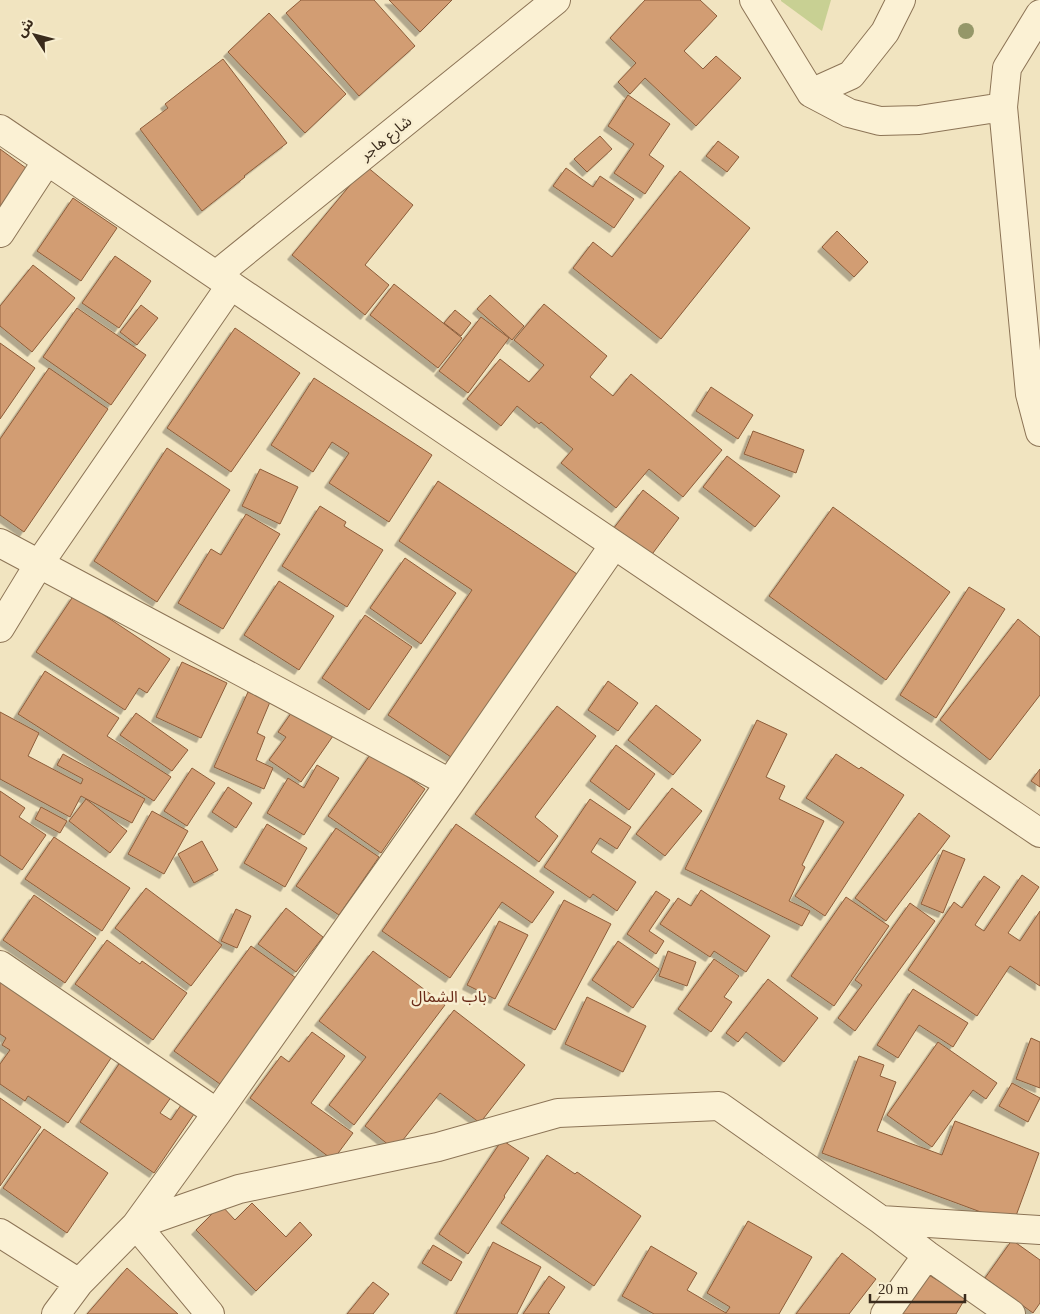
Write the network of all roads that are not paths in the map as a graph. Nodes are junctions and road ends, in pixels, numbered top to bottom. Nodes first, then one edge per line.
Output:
1 (556, 0) edge
2 (754, 0) edge
3 (901, 0) edge
4 (1040, 14) edge
5 (812, 93) junction
6 (1003, 107) junction
7 (0, 129) edge
8 (47, 160) junction
9 (0, 233) edge
10 (224, 280) junction
11 (1040, 432) edge
12 (0, 543) edge
13 (614, 544) junction
14 (39, 564) junction
15 (0, 628) edge
16 (450, 783) junction
17 (1040, 833) edge
18 (0, 965) edge
19 (217, 1113) junction
20 (881, 1220) junction
21 (136, 1225) junction
22 (1040, 1230) edge
23 (0, 1234) edge
24 (927, 1255) junction
25 (80, 1283) junction
26 (56, 1314) edge
27 (210, 1314) edge
28 (885, 1314) edge
29 (1011, 1314) edge

1 - 10 street, شارع هاجر
2 - 5 street
3 - 5 street
4 - 6 street
5 - 6 street
6 - 11 street
7 - 8 street
8 - 9 street
8 - 10 street
10 - 13 street
10 - 14 street, شارع هاجر
12 - 14 street
13 - 16 street
13 - 17 street
14 - 15 street, شارع هاجر
14 - 16 street
16 - 19 street
18 - 19 street
19 - 21 street
20 - 21 street
20 - 22 street
20 - 24 street
21 - 25 street
21 - 27 street
23 - 25 street
24 - 28 street
24 - 29 street
25 - 26 street

